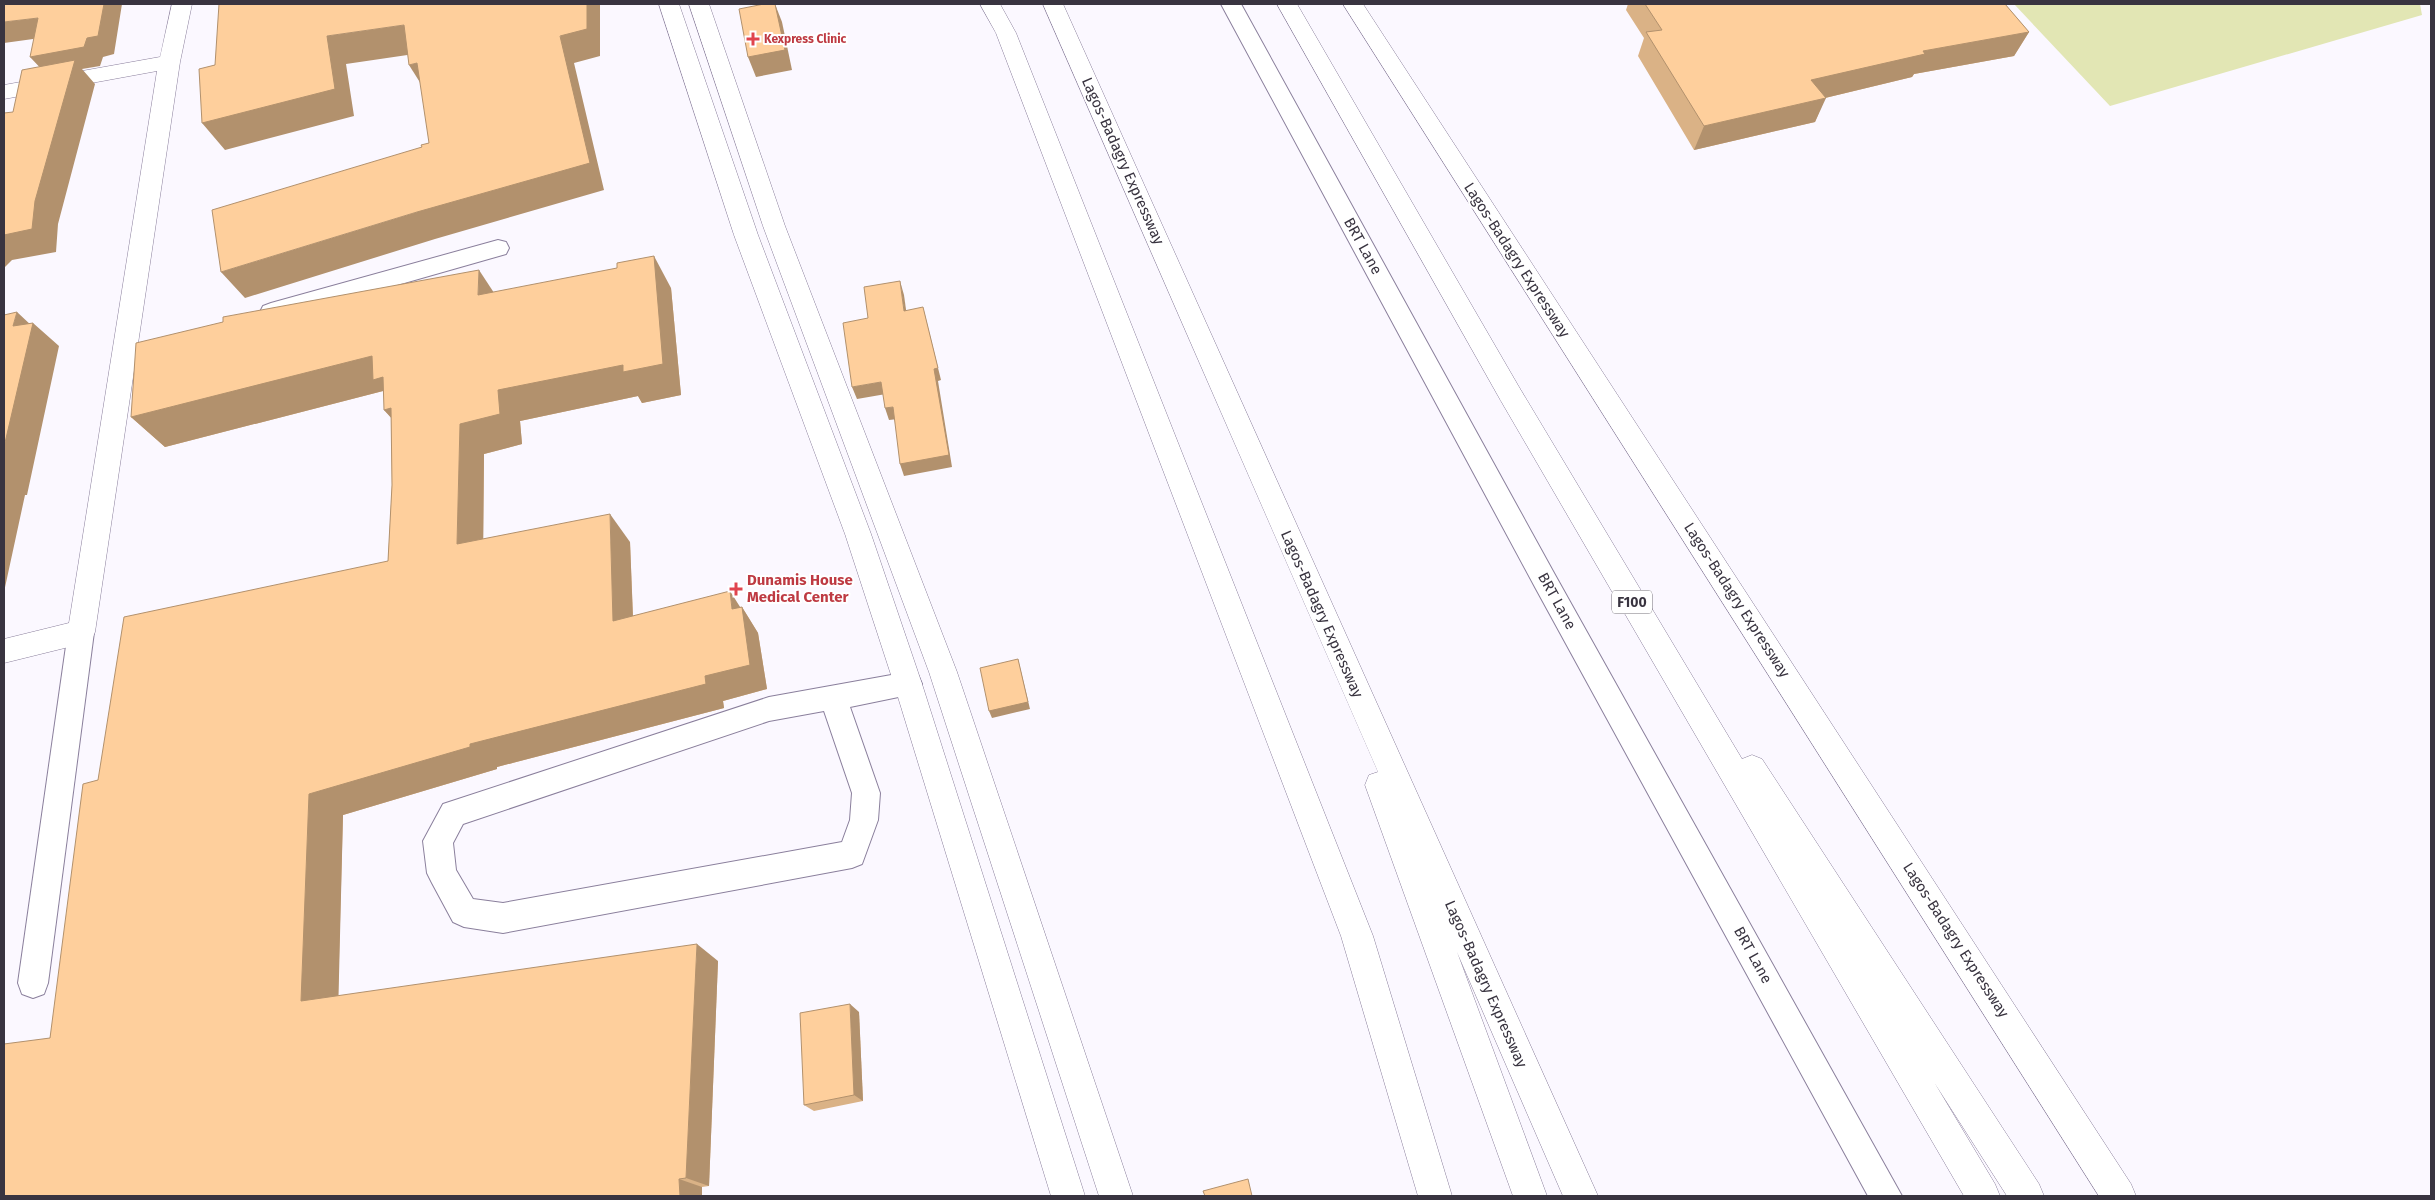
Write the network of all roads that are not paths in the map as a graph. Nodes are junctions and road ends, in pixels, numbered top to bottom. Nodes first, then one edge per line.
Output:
1 (182, 4) edge
2 (669, 4) edge
3 (699, 4) edge
4 (990, 4) edge
5 (1053, 4) edge
6 (1060, 4) edge
7 (1231, 4) edge
8 (1287, 4) edge
9 (1353, 4) edge
10 (169, 62) junction
11 (4, 92) edge
12 (498, 248) dead end
13 (248, 318) edge
14 (1510, 394) junction
15 (1292, 546) junction
16 (81, 632) junction
17 (4, 651) edge
18 (908, 684) junction
19 (833, 696) junction
20 (32, 983) dead end
21 (1068, 1196) edge
22 (1116, 1196) edge
23 (1435, 1196) edge
24 (1530, 1196) edge
25 (1581, 1196) edge
26 (1597, 1196) edge
27 (1886, 1196) edge
28 (1983, 1196) edge
29 (2028, 1196) edge
30 (2119, 1196) edge

1 - 10 main road
2 - 18 main road
3 - 22 main road
4 - 23 main road
5 - 15 main road, Lagos-Badagry Expressway
6 - 26 lane
7 - 27 lane, BRT Lane
8 - 14 main road, F100
9 - 30 main road, Lagos-Badagry Expressway
10 - 11 main road
10 - 16 main road
12 - 13 lane
14 - 28 main road, F100
14 - 29 main road
15 - 24 main road
15 - 25 main road, Lagos-Badagry Expressway
16 - 17 main road
16 - 20 lane
18 - 19 lane
18 - 21 main road
19 - 19 lane

